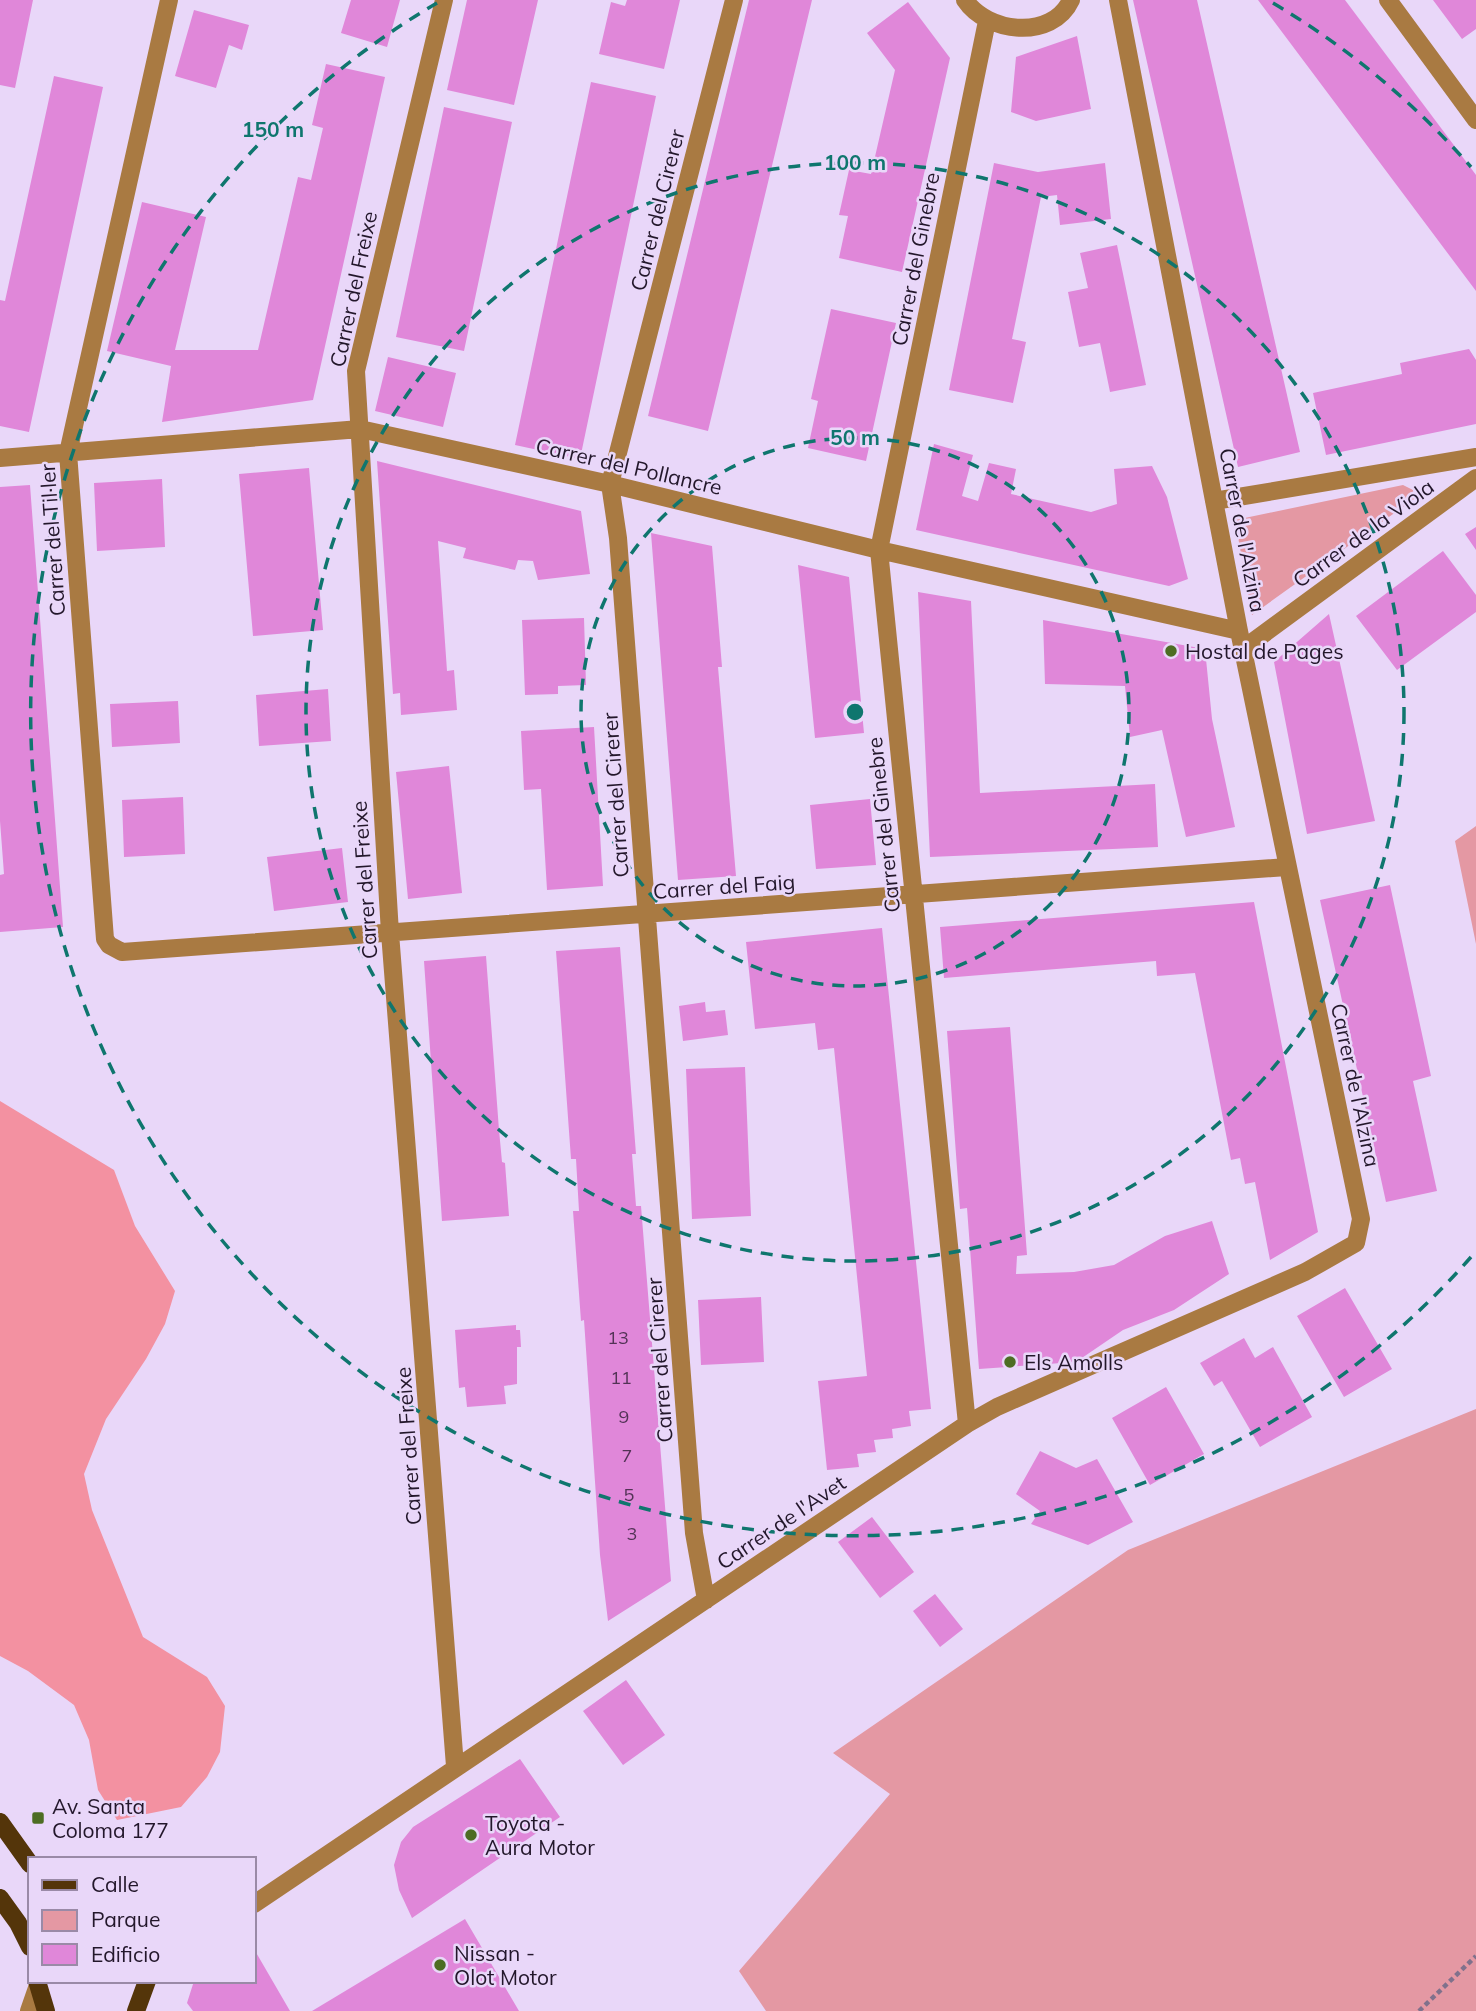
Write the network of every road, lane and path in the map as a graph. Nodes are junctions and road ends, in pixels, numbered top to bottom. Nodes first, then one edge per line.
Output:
1 (169, 0) edge
2 (444, 0) edge
3 (734, 0) edge
4 (965, 0) edge
5 (1072, 0) edge
6 (1118, 0) edge
7 (1388, 0) edge
8 (987, 21) junction
9 (1476, 120) edge
10 (360, 429) junction
11 (68, 453) junction
12 (1476, 457) edge
13 (0, 458) edge
14 (1476, 478) edge
15 (610, 484) junction
16 (1214, 502) junction
17 (879, 550) junction
18 (1239, 631) junction
19 (1243, 649) junction
20 (1287, 867) junction
21 (913, 896) junction
22 (647, 914) junction
23 (390, 933) junction
24 (122, 952) joint
25 (1361, 1233) joint
26 (967, 1424) junction
27 (706, 1600) junction
28 (455, 1766) junction
29 (0, 1822) edge
30 (28, 1861) edge
31 (0, 1898) edge
32 (256, 1903) edge
33 (28, 1944) edge
34 (1476, 1956) edge
35 (37, 1984) edge
36 (29, 2011) edge
37 (46, 2011) edge
38 (1419, 2011) edge

1 - 11 street, Carrer del Til·ler
2 - 10 street, Carrer del Freixe
3 - 15 street, Carrer del Cirerer
4 - 8 street
5 - 8 street
6 - 16 street, Carrer de l'Alzina
7 - 9 street
8 - 17 street, Carrer del Ginebre
10 - 11 street, Carrer del Pollancre
10 - 15 street, Carrer del Pollancre
10 - 23 street, Carrer del Freixe
11 - 13 street, Carrer del Pollancre
11 - 24 street, Carrer del Til·ler
12 - 16 street, Carrer de la Viola
14 - 19 street, Carrer de la Viola
15 - 17 street, Carrer del Pollancre
15 - 22 street, Carrer del Cirerer
16 - 18 street, Carrer de l'Alzina
17 - 18 street, Carrer del Pollancre
17 - 21 street, Carrer del Ginebre
18 - 19 street, Carrer de l'Alzina
19 - 20 street, Carrer de l'Alzina
20 - 21 street, Carrer del Faig
20 - 25 street, Carrer de l'Alzina
21 - 22 street, Carrer del Faig
21 - 26 street, Carrer del Ginebre
22 - 23 street, Carrer del Faig
22 - 27 street, Carrer del Cirerer
23 - 24 street, Carrer del Faig
23 - 28 street, Carrer del Freixe
25 - 26 street, Carrer de l'Avet
26 - 27 street, Carrer de l'Avet
27 - 28 street, Carrer de l'Avet
28 - 32 street, Carrer de l'Avet
29 - 30 main road
31 - 33 main road
34 - 38 path
35 - 36 street
35 - 37 main road

